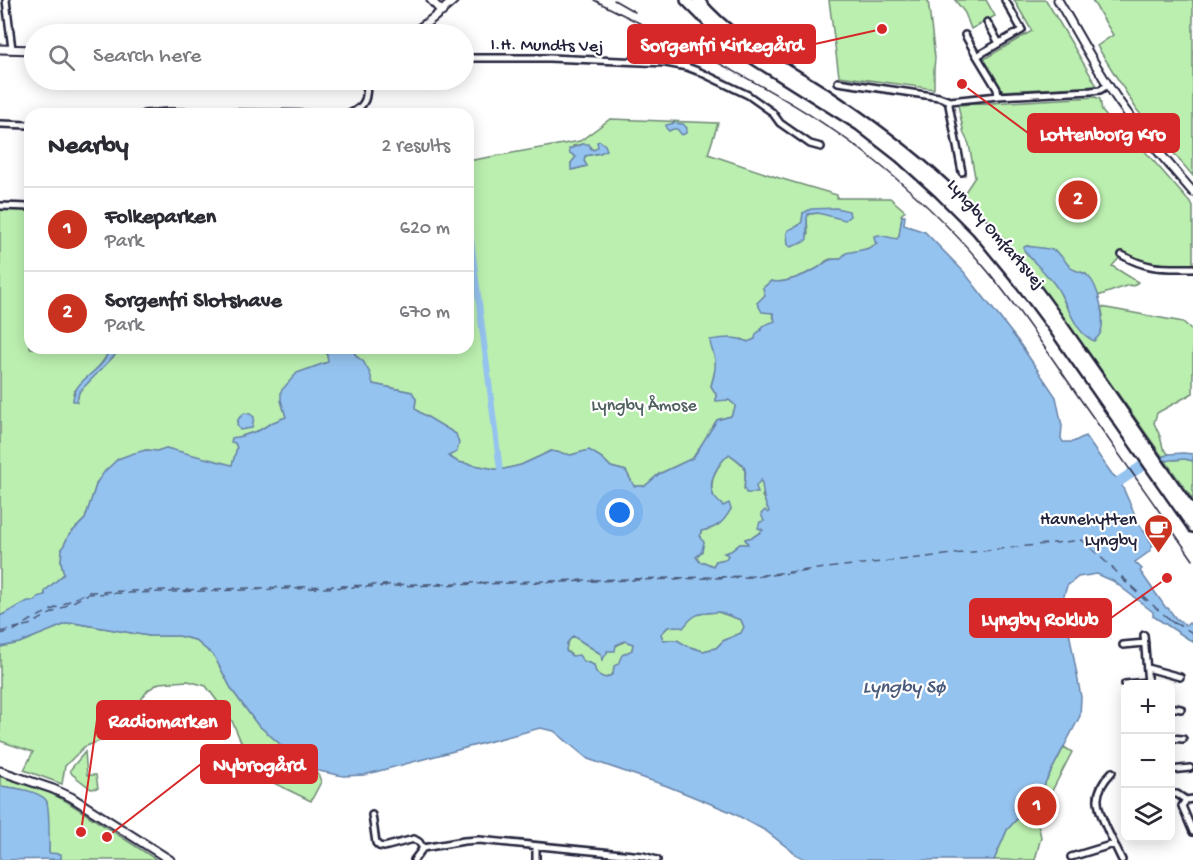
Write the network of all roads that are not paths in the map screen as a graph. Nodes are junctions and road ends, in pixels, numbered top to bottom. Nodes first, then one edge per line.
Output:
1 (6, 0) edge
2 (431, 0) edge
3 (454, 0) edge
4 (686, 0) edge
5 (1005, 0) edge
6 (1058, 0) edge
7 (700, 2) edge
8 (442, 12) junction
9 (987, 22) dead end
10 (428, 24) edge
11 (964, 35) dead end
12 (999, 43) junction
13 (0, 49) edge
14 (12, 49) junction
15 (24, 50) edge
16 (977, 56) junction
17 (474, 58) edge
18 (838, 82) dead end
19 (1108, 85) junction
20 (367, 90) edge
21 (998, 96) junction
22 (950, 101) junction
23 (360, 108) edge
24 (0, 124) edge
25 (24, 125) edge
26 (821, 147) dead end
27 (962, 172) dead end
28 (1193, 192) edge
29 (0, 206) edge
30 (24, 207) edge
31 (1122, 255) dead end
32 (1193, 268) edge
33 (1193, 513) edge
34 (1193, 527) edge
35 (1144, 635) dead end
36 (1145, 643) junction
37 (1123, 645) dead end
38 (1147, 668) junction
39 (1180, 677) dead end
40 (1148, 680) edge
41 (1175, 708) edge
42 (1181, 709) dead end
43 (1175, 738) edge
44 (1184, 739) dead end
45 (1190, 768) dead end
46 (1175, 770) edge
47 (0, 771) edge
48 (1112, 772) dead end
49 (1175, 794) edge
50 (1193, 799) edge
51 (1184, 802) junction
52 (372, 815) dead end
53 (1193, 832) edge
54 (1114, 844) junction
55 (536, 846) junction
56 (423, 848) junction
57 (1071, 857) dead end
58 (171, 860) edge
59 (414, 860) edge
60 (536, 860) edge
61 (657, 860) edge
62 (1122, 860) edge

1 - 14 street
2 - 8 street
3 - 8 street
4 - 34 highway, Lyngby Omfartsvej
5 - 12 street
6 - 19 street
7 - 33 highway, Lyngby Omfartsvej
8 - 10 street
9 - 12 street
11 - 16 street
12 - 16 street
13 - 14 street
14 - 15 street
16 - 21 street
17 - 26 street, I.H. Mundts Vej
18 - 22 street
19 - 21 street
19 - 28 street
20 - 23 street
21 - 22 street
22 - 27 street
24 - 25 street
29 - 30 street
31 - 32 street
35 - 36 street
36 - 37 street
36 - 38 street
38 - 39 street
38 - 40 street
41 - 42 street
43 - 44 street
45 - 46 street
47 - 58 street
48 - 54 street
49 - 51 street
50 - 51 street
51 - 53 street
52 - 56 street
54 - 57 street
54 - 62 street
55 - 56 street
55 - 60 street
55 - 61 street
56 - 59 street

